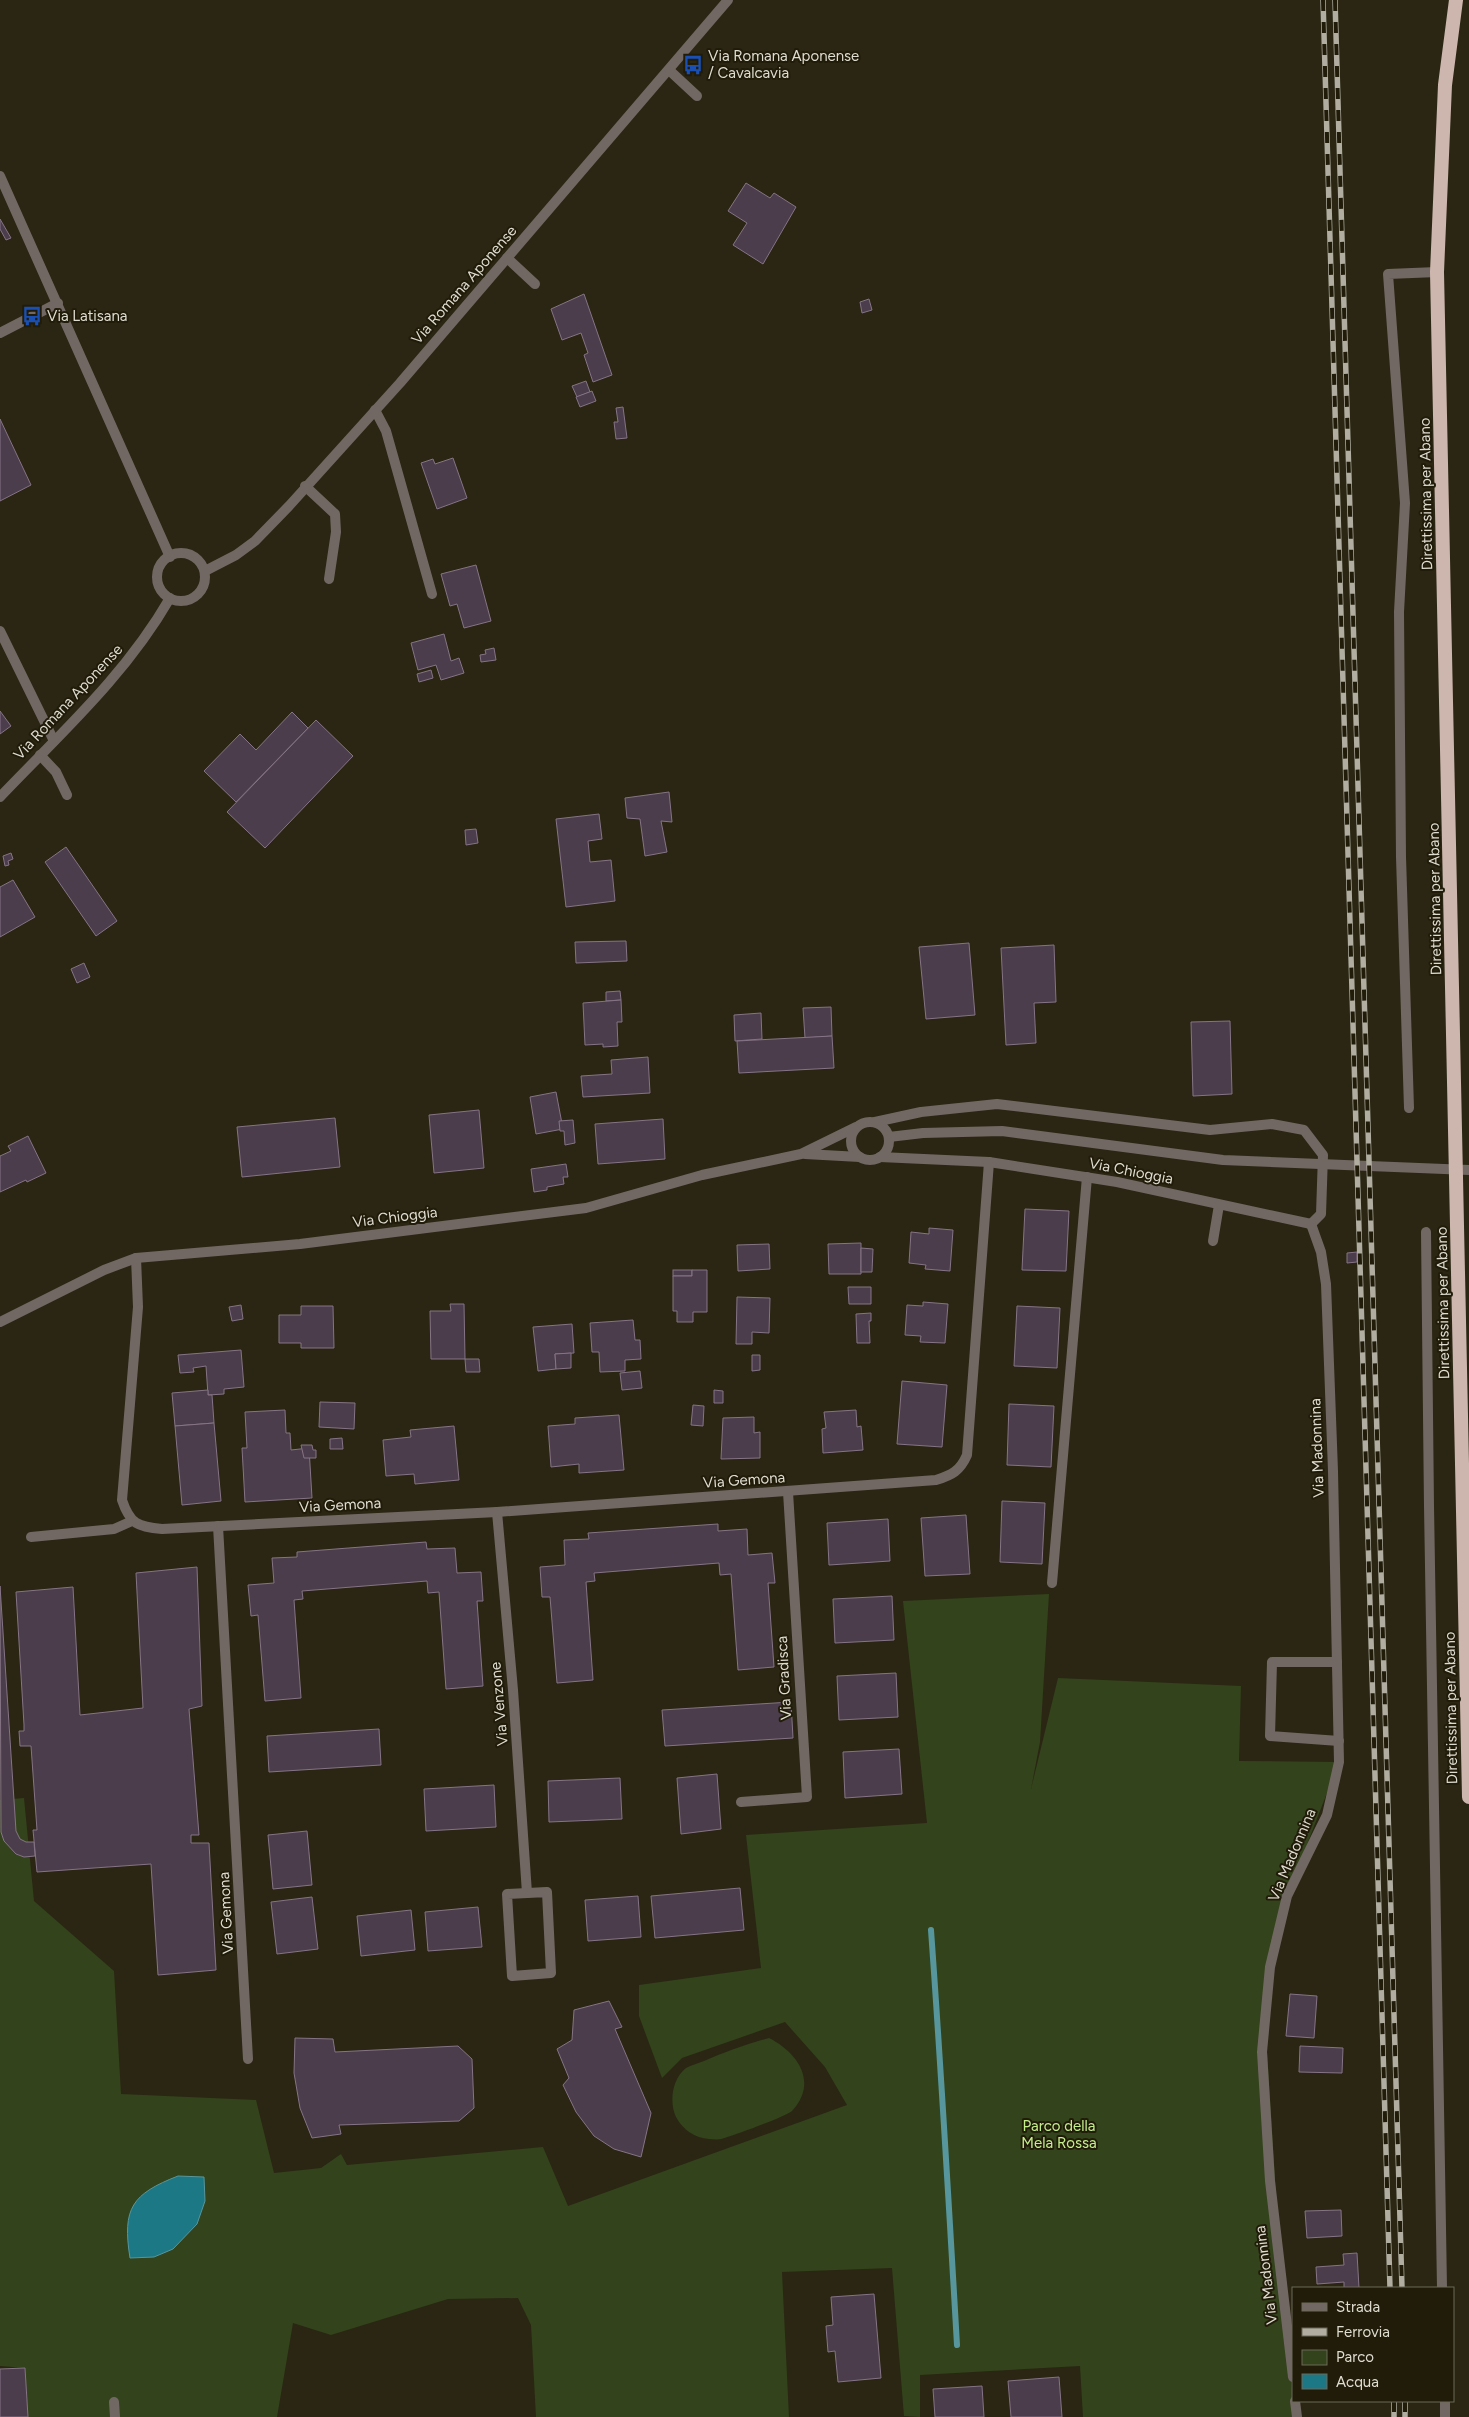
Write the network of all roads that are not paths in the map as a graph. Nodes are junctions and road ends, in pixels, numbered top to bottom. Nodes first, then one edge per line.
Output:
1 (728, 0) edge
2 (1456, 0) edge
3 (669, 70) junction
4 (697, 96) dead end
5 (0, 176) edge
6 (507, 258) junction
7 (1437, 272) junction
8 (535, 284) dead end
9 (58, 303) junction
10 (0, 332) edge
11 (374, 410) junction
12 (305, 486) junction
13 (170, 557) junction
14 (205, 571) junction
15 (329, 579) dead end
16 (432, 594) dead end
17 (170, 598) junction
18 (0, 631) edge
19 (54, 741) junction
20 (40, 755) junction
21 (67, 795) dead end
22 (0, 797) edge
23 (1409, 1108) dead end
24 (875, 1122) junction
25 (856, 1127) junction
26 (889, 1137) junction
27 (802, 1154) junction
28 (860, 1157) junction
29 (880, 1157) junction
30 (989, 1162) junction
31 (1469, 1170) edge
32 (1086, 1178) junction
33 (1220, 1205) junction
34 (1311, 1224) junction
35 (1426, 1232) dead end
36 (1213, 1241) dead end
37 (136, 1258) junction
38 (0, 1322) edge
39 (788, 1492) junction
40 (497, 1512) junction
41 (132, 1521) junction
42 (218, 1526) junction
43 (31, 1537) dead end
44 (1052, 1583) dead end
45 (1337, 1662) junction
46 (1339, 1740) junction
47 (1469, 1797) edge
48 (741, 1802) dead end
49 (527, 1893) junction
50 (248, 2059) dead end
51 (1442, 2287) edge
52 (1292, 2369) edge
53 (114, 2402) dead end
54 (1295, 2402) edge
55 (1445, 2402) edge
56 (115, 2417) edge
57 (1297, 2417) edge
58 (1445, 2417) edge

1 - 3 street, Via Romana Aponense
2 - 7 highway, Direttissima per Abano
3 - 4 street
3 - 6 street, Via Romana Aponense
5 - 9 street
6 - 8 street
6 - 11 street, Via Romana Aponense
7 - 23 street
7 - 47 highway, Direttissima per Abano
9 - 10 street
9 - 13 street
11 - 12 street, Via Romana Aponense
11 - 16 street
12 - 14 street, Via Romana Aponense
12 - 15 street
13 - 14 street
13 - 17 street
14 - 17 street
17 - 19 street, Via Romana Aponense
18 - 19 street
19 - 20 street, Via Romana Aponense
20 - 21 street
20 - 22 street, Via Romana Aponense
24 - 25 street, Via Chioggia
24 - 26 street
24 - 34 street, Via Chioggia
25 - 27 street, Via Chioggia
25 - 28 street
26 - 29 street
26 - 31 street, Via Chioggia
27 - 28 street, Via Chioggia
27 - 37 street, Via Chioggia
28 - 29 street, Via Chioggia
29 - 30 street, Via Chioggia
30 - 32 street, Via Chioggia
30 - 39 street, Via Gemona
32 - 33 street, Via Chioggia
32 - 44 street
33 - 34 street, Via Chioggia
33 - 36 street
34 - 45 street, Via Madonnina
35 - 51 street
37 - 38 street, Via Chioggia
37 - 41 street
39 - 40 street, Via Gemona
39 - 48 street, Via Gradisca
40 - 42 street, Via Gemona
40 - 49 street, Via Venzone
41 - 42 street, Via Gemona
41 - 43 street
42 - 50 street, Via Gemona
45 - 46 street, Via Madonnina
45 - 46 street
46 - 52 street, Via Madonnina
49 - 49 street
53 - 56 street
54 - 57 street
55 - 58 street

